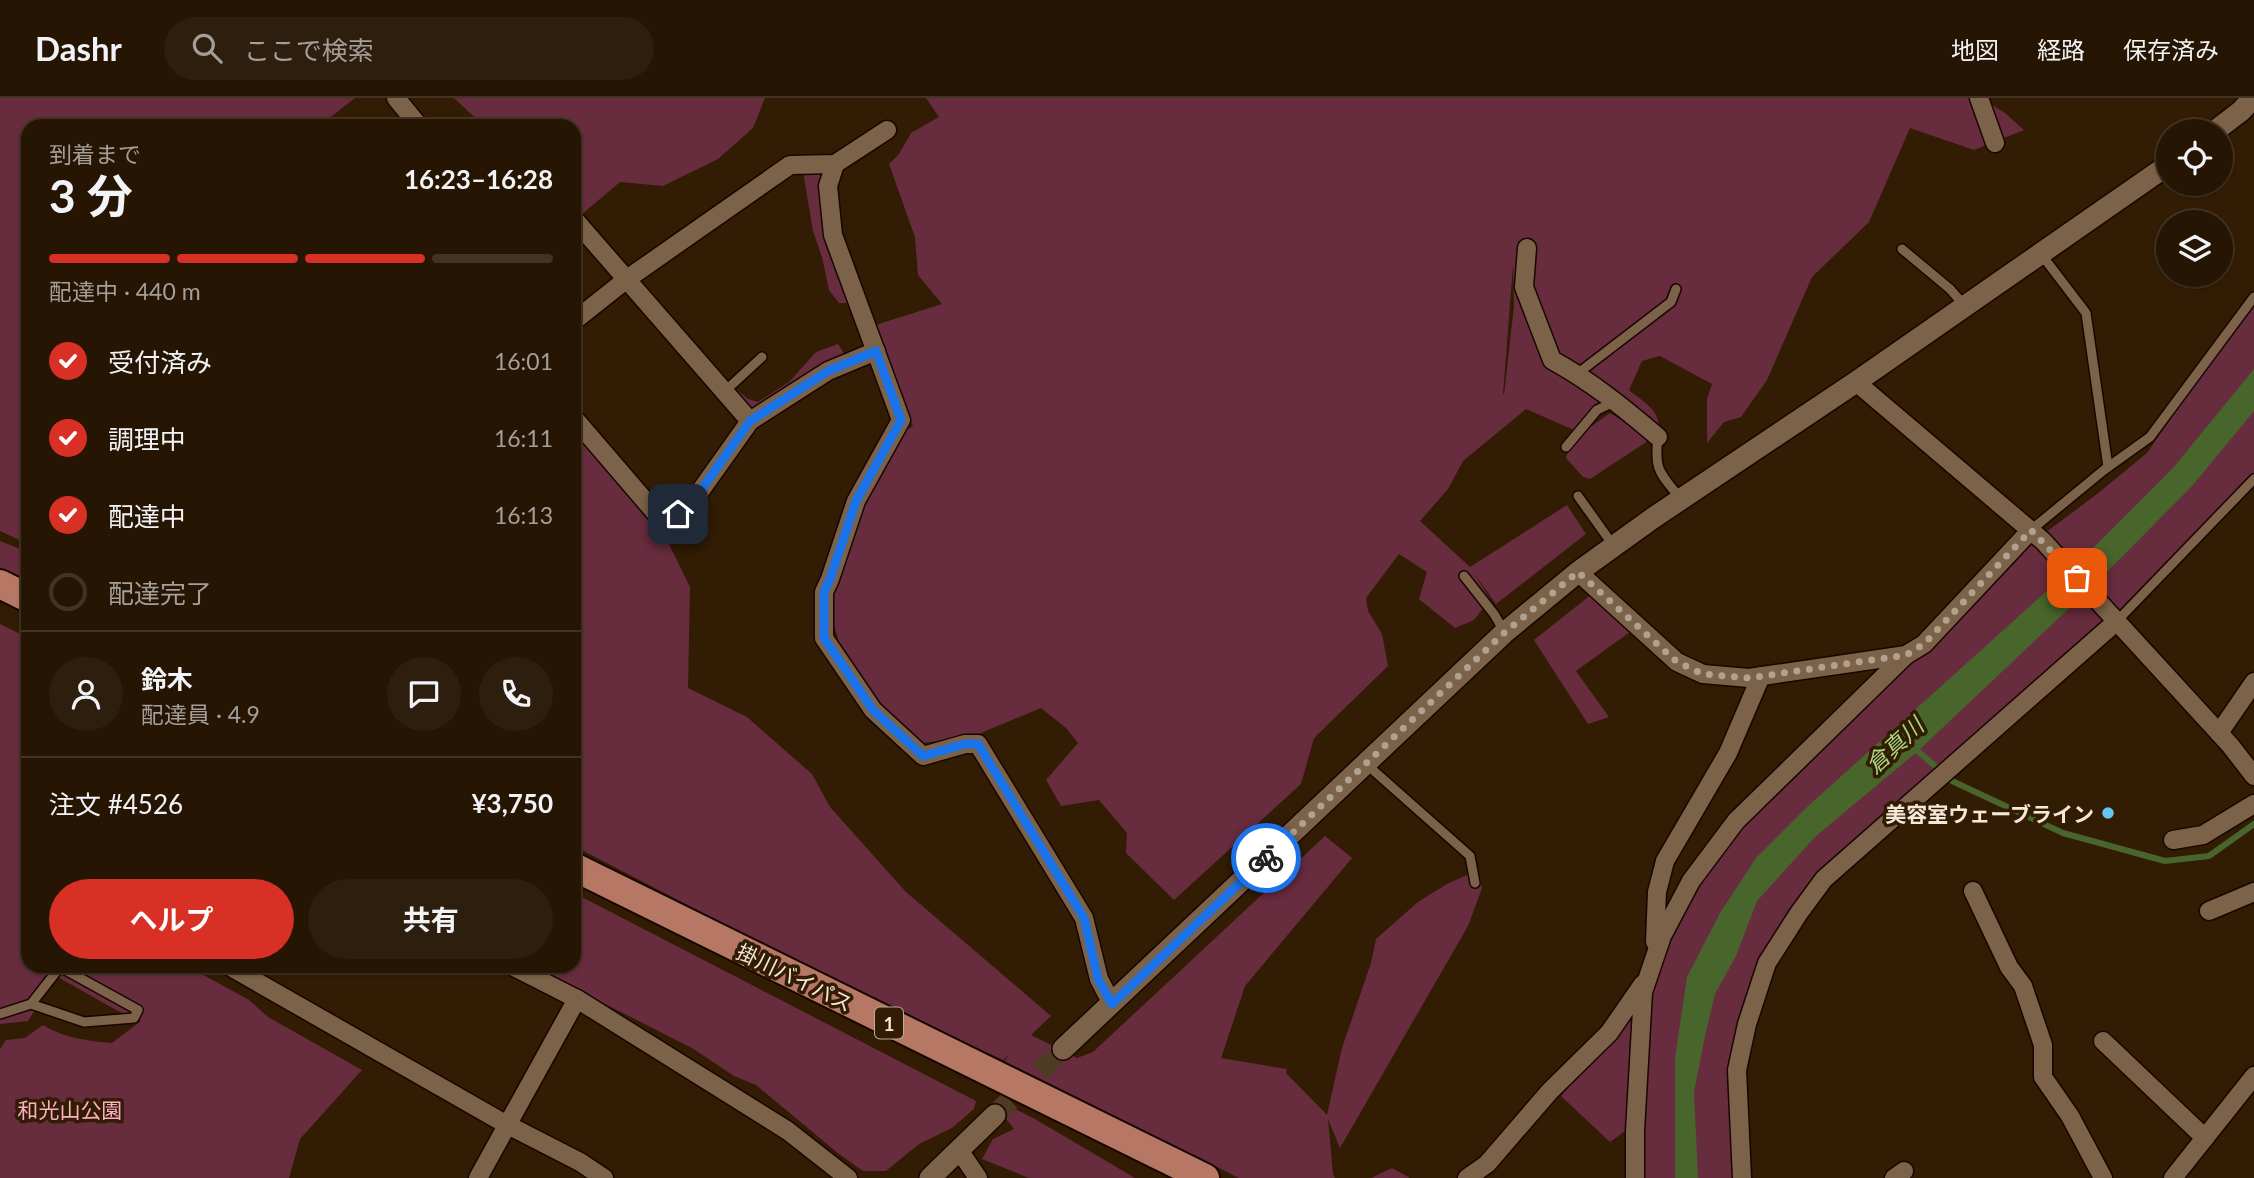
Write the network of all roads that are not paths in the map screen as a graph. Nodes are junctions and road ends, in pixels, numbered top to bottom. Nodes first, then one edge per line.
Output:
1 (396, 98) edge
2 (1979, 98) edge
3 (2253, 98) edge
4 (413, 119) edge
5 (2231, 119) edge
6 (887, 130) dead end
7 (1995, 143) dead end
8 (835, 164) junction
9 (2156, 173) edge
10 (581, 227) edge
11 (1527, 248) dead end
12 (1902, 249) dead end
13 (2041, 254) junction
14 (627, 279) junction
15 (1676, 289) dead end
16 (2254, 297) edge
17 (1965, 306) junction
18 (581, 315) edge
19 (876, 351) junction
20 (762, 357) dead end
21 (1577, 374) junction
22 (1856, 382) junction
23 (724, 392) junction
24 (1615, 401) junction
25 (750, 421) junction
26 (581, 426) edge
27 (1659, 433) joint
28 (1566, 447) dead end
29 (2108, 467) junction
30 (2254, 479) edge
31 (1578, 496) dead end
32 (1681, 499) junction
33 (2037, 536) junction
34 (1614, 546) junction
35 (1578, 572) junction
36 (1464, 576) dead end
37 (0, 584) edge
38 (21, 594) edge
39 (2114, 618) junction
40 (1504, 633) junction
41 (1906, 655) junction
42 (1761, 676) junction
43 (2254, 682) edge
44 (2219, 733) junction
45 (1366, 764) junction
46 (2254, 776) edge
47 (2254, 804) edge
48 (2173, 839) dead end
49 (581, 870) edge
50 (1475, 883) dead end
51 (1973, 891) dead end
52 (2254, 892) edge
53 (2209, 911) dead end
54 (1654, 959) junction
55 (56, 973) edge
56 (72, 973) edge
57 (241, 973) edge
58 (526, 973) edge
59 (1648, 978) junction
60 (577, 999) junction
61 (31, 1004) junction
62 (1112, 1004) junction
63 (0, 1014) edge
64 (2103, 1041) dead end
65 (1063, 1049) tunnel mouth
66 (2254, 1076) edge
67 (995, 1115) tunnel mouth
68 (508, 1125) junction
69 (2205, 1138) junction
70 (959, 1150) junction
71 (478, 1178) edge
72 (604, 1178) edge
73 (848, 1178) edge
74 (930, 1178) edge
75 (978, 1178) edge
76 (1205, 1178) edge
77 (1468, 1178) edge
78 (1635, 1178) edge
79 (1742, 1178) edge
80 (2103, 1178) edge
81 (2173, 1178) edge

1 - 4 street
2 - 7 street
3 - 5 street
6 - 8 street
8 - 14 street
8 - 19 street
9 - 13 street
10 - 14 street
11 - 21 street
12 - 17 lane
13 - 17 street
13 - 29 lane
14 - 18 street
14 - 23 street
15 - 21 lane
16 - 29 lane
17 - 22 street
19 - 25 street
19 - 62 street
20 - 23 lane
21 - 24 street
22 - 32 street
22 - 33 street
23 - 25 street
24 - 27 street
24 - 28 lane
25 - 26 street
27 - 32 lane
29 - 33 lane
30 - 39 lane
31 - 34 lane
32 - 34 street
33 - 39 street
33 - 41 street
34 - 35 street
35 - 40 street
35 - 42 street
36 - 40 lane
37 - 38 highway
39 - 44 street
39 - 79 street
40 - 45 street
41 - 42 street
41 - 54 street
42 - 54 street
43 - 44 street
44 - 46 street
45 - 50 lane
45 - 62 street
47 - 48 street
49 - 76 highway, 掛川バイパス / 1
51 - 80 street
52 - 53 street
54 - 59 street
55 - 61 lane
56 - 61 lane
57 - 68 street
58 - 60 street
59 - 77 street
59 - 78 street
60 - 68 street
60 - 73 street
61 - 63 lane
62 - 65 street
64 - 69 street
66 - 69 street
67 - 70 street
68 - 71 street
68 - 72 street
69 - 81 street
70 - 74 street
70 - 75 street

